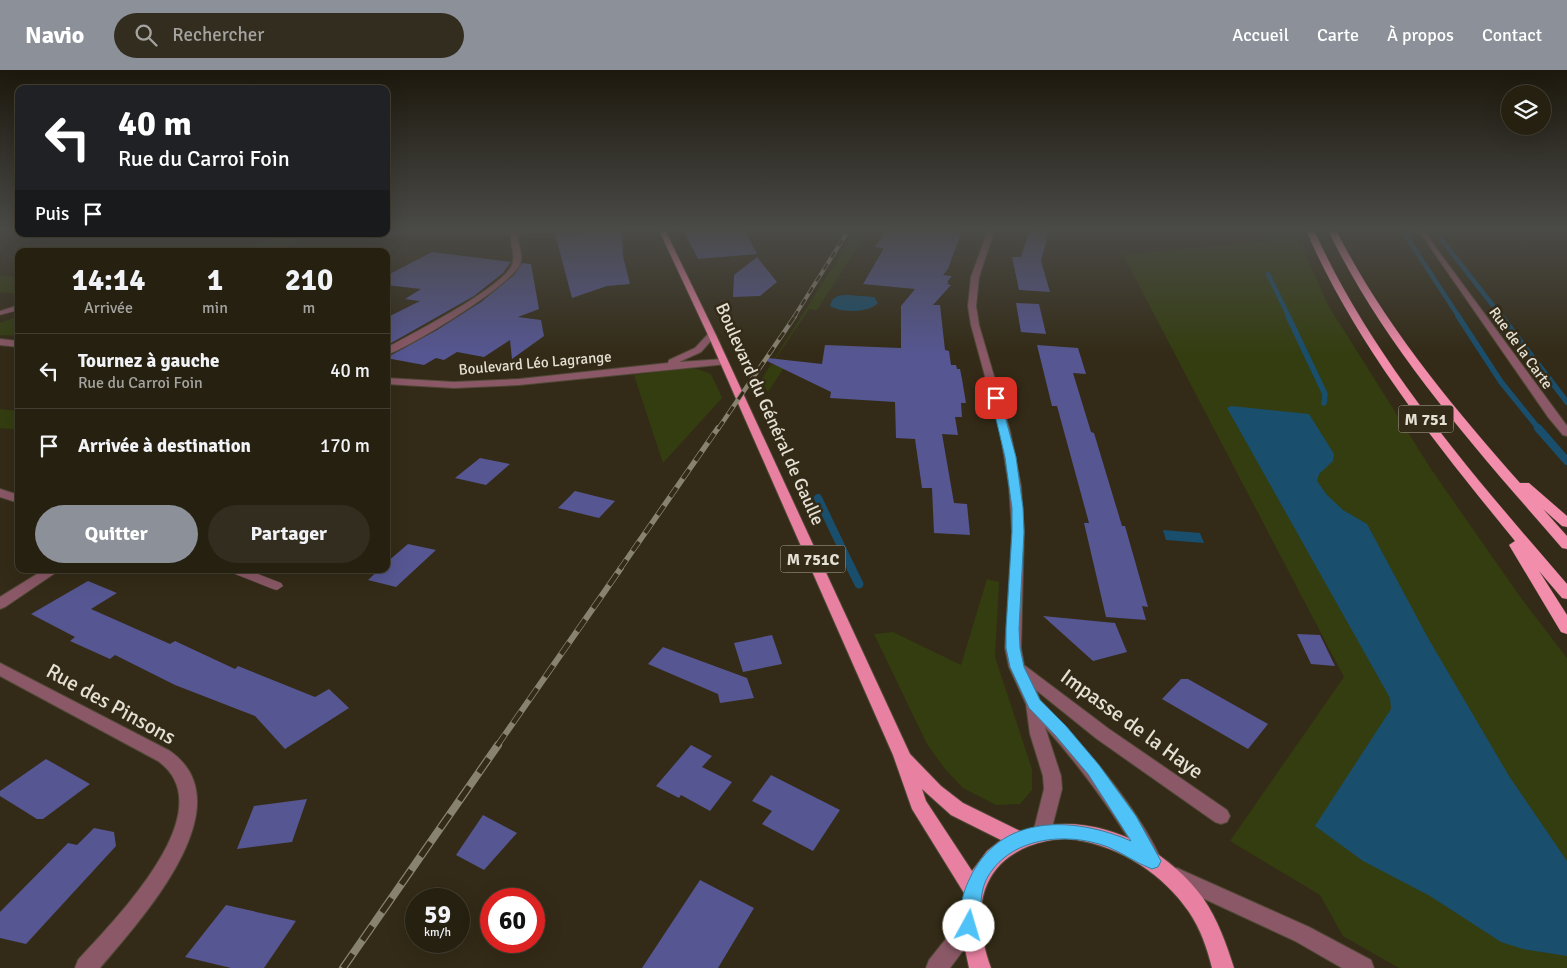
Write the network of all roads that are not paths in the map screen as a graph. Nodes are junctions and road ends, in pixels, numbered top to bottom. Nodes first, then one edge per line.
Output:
1 (512, 270) edge
2 (681, 270) edge
3 (977, 270) edge
4 (1330, 270) edge
5 (1353, 270) edge
6 (1448, 270) edge
7 (15, 308) edge
8 (0, 314) edge
9 (712, 335) junction
10 (0, 342) edge
11 (15, 344) edge
12 (390, 350) edge
13 (724, 362) junction
14 (655, 367) junction
15 (390, 381) edge
16 (1567, 433) edge
17 (1487, 453) junction
18 (0, 493) edge
19 (15, 498) edge
20 (1491, 503) junction
21 (1567, 523) edge
22 (1567, 545) edge
23 (48, 573) edge
24 (244, 573) edge
25 (277, 586) dead end
26 (1567, 594) edge
27 (0, 604) edge
28 (1567, 628) edge
29 (1017, 667) junction
30 (0, 669) edge
31 (1034, 704) junction
32 (902, 755) junction
33 (1221, 816) dead end
34 (1042, 832) junction
35 (1018, 840) junction
36 (1159, 867) junction
37 (973, 890) junction
38 (969, 926) junction
39 (86, 968) edge
40 (937, 968) edge
41 (980, 968) edge
42 (1223, 968) edge
43 (1363, 968) edge

1 - 12 street
2 - 9 main road, Boulevard du Général de Gaulle / M 751C
3 - 29 street
4 - 20 highway, M 751
5 - 17 highway, M 751
6 - 16 street, Rue de la Carte
7 - 8 lane
9 - 13 main road, Boulevard du Général de Gaulle / M 751C
9 - 14 street, Boulevard Léo Lagrange
10 - 11 street
13 - 14 street, Boulevard Léo Lagrange
13 - 32 main road, Boulevard du Général de Gaulle / M 751C
14 - 15 street, Boulevard Léo Lagrange
17 - 21 highway
17 - 22 highway, M 751
18 - 19 street
20 - 26 highway, M 751
20 - 28 highway
23 - 27 street
24 - 25 lane
29 - 31 street
29 - 33 street, Impasse de la Haye
30 - 39 street, Rue des Pinsons
31 - 34 street
31 - 36 street
32 - 35 main road, Boulevard du Général de Gaulle / M 751C
32 - 37 main road, Boulevard du Général de Gaulle / M 751C
34 - 35 main road
34 - 36 main road
35 - 37 main road
36 - 42 main road
36 - 43 street
37 - 38 main road
38 - 40 street
38 - 41 main road

